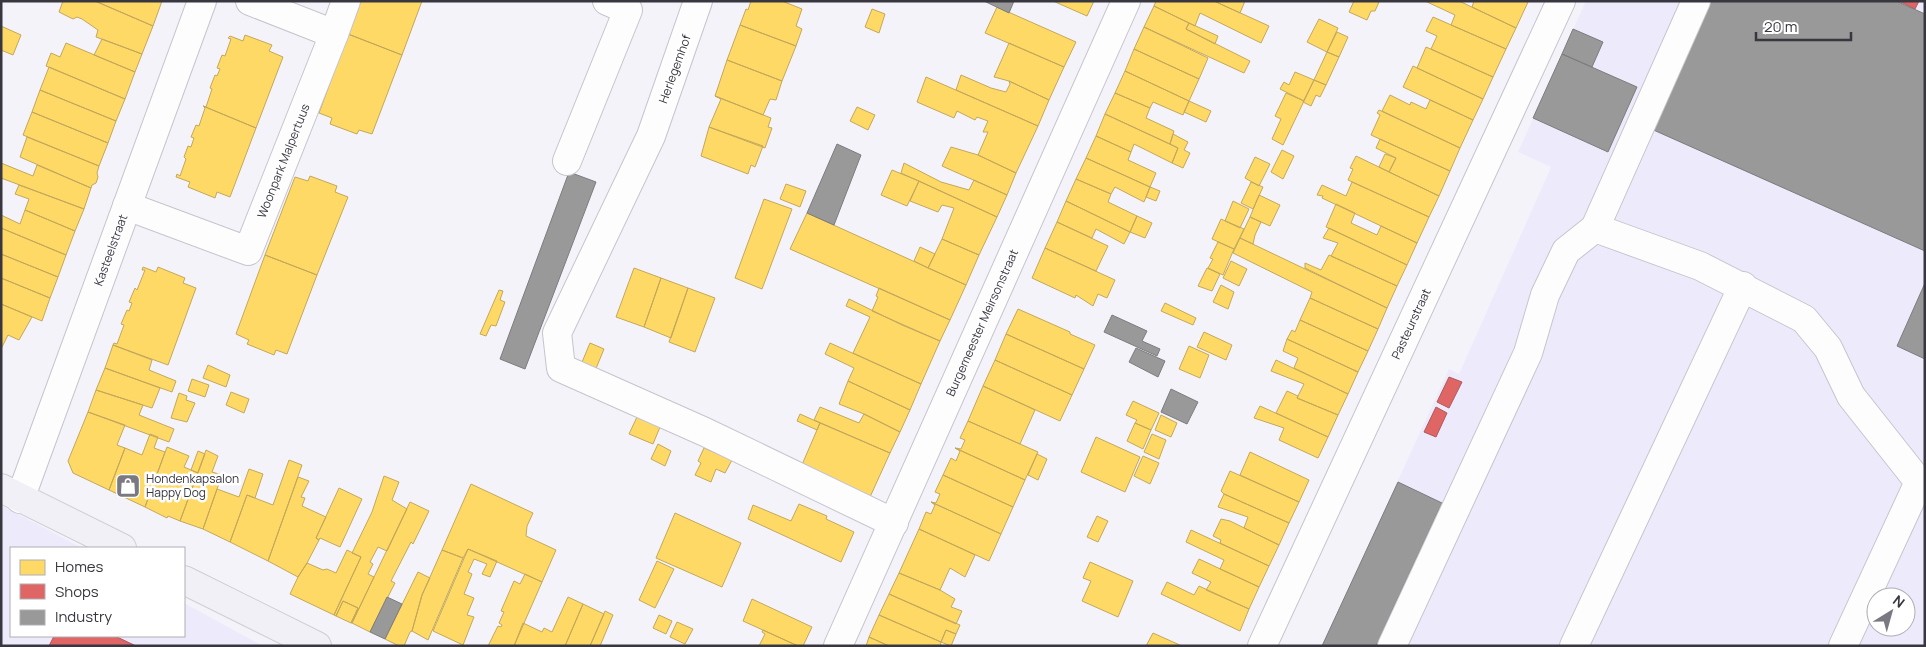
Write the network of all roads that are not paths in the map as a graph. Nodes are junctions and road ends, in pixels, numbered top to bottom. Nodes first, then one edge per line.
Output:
1 (202, 1) edge
2 (250, 1) edge
3 (346, 1) edge
4 (607, 1) edge
5 (698, 1) edge
6 (1126, 1) edge
7 (1561, 1) edge
8 (1696, 1) edge
9 (334, 34) junction
10 (567, 161) dead end
11 (127, 206) junction
12 (1595, 228) junction
13 (1743, 286) junction
14 (1922, 481) edge
15 (11, 493) edge
16 (894, 523) junction
17 (120, 547) edge
18 (185, 580) edge
19 (317, 646) edge
20 (838, 646) edge
21 (1262, 646) edge
22 (1392, 646) edge
23 (1574, 646) edge
24 (1843, 646) edge

1 - 11 street, Kasteelstraat
2 - 9 street
3 - 9 street
4 - 10 street
5 - 16 street, Herlegemhof
6 - 16 street, Burgemeester Meirsonstraat
7 - 21 street, Pasteurstraat
8 - 12 street
9 - 11 street, Woonpark Malpertuus
11 - 15 street, Kasteelstraat
12 - 13 street
12 - 22 street
13 - 14 street
13 - 23 street
14 - 24 street
15 - 17 main road
16 - 20 street, Burgemeester Meirsonstraat
18 - 19 main road

